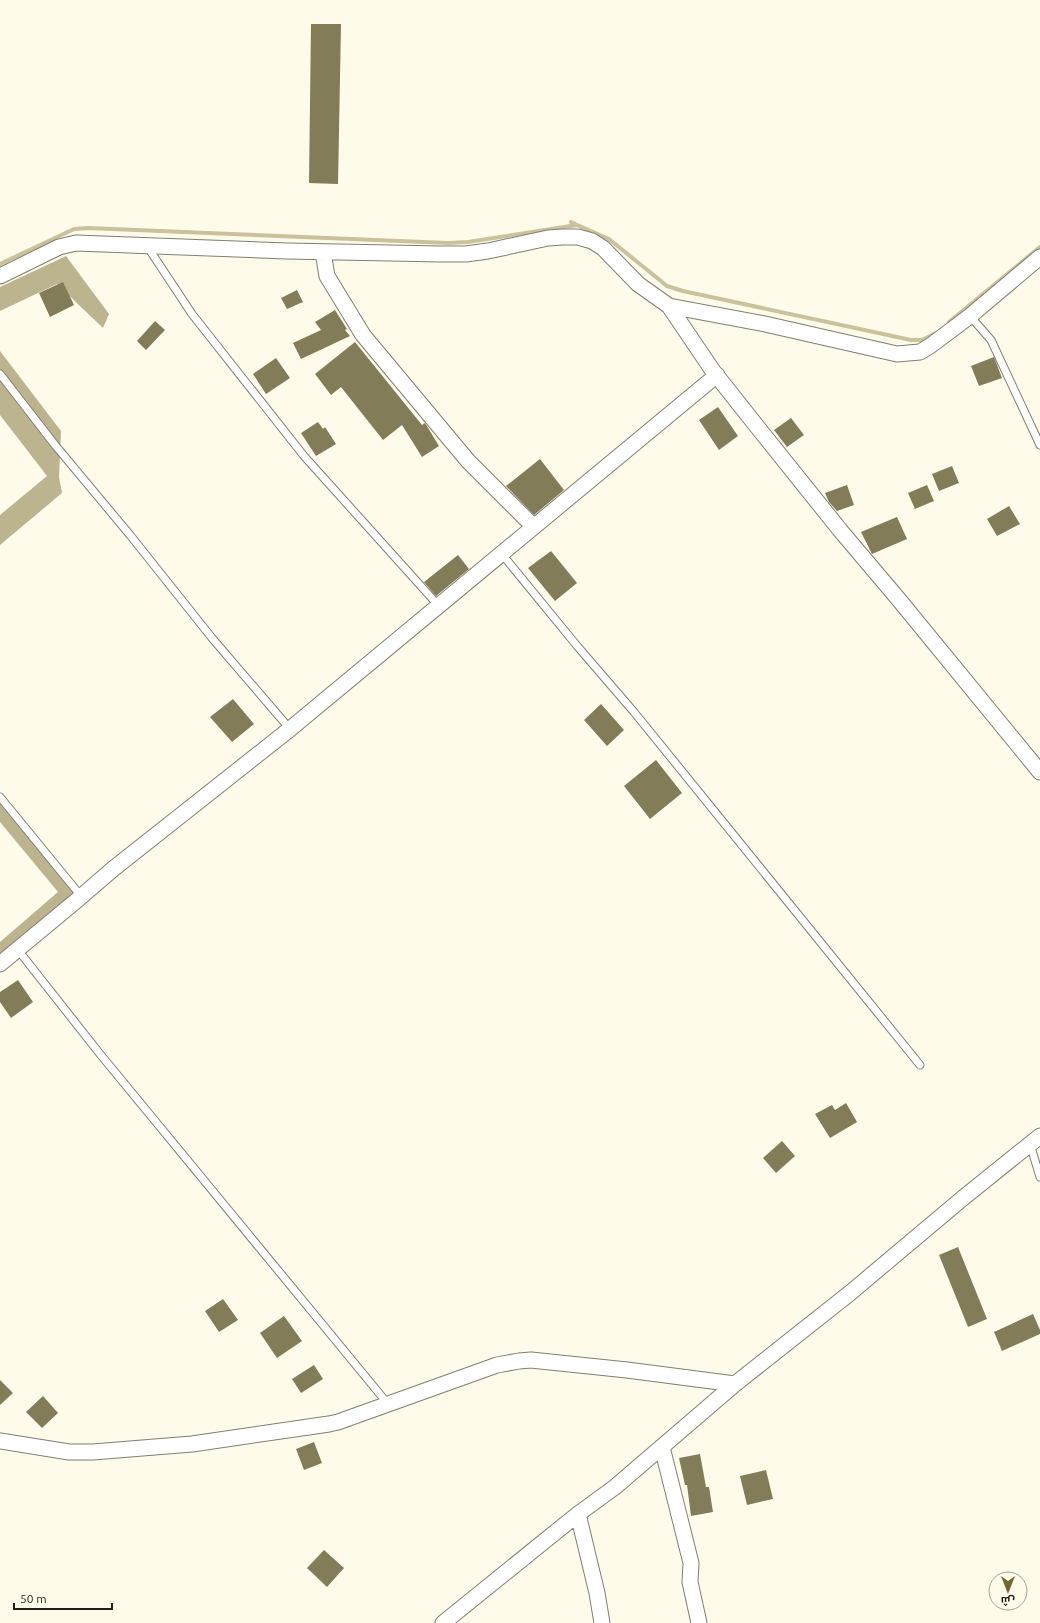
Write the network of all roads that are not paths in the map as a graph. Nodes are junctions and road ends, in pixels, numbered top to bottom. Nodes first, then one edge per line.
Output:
1 (147, 246) junction
2 (323, 252) junction
3 (1040, 257) edge
4 (0, 276) edge
5 (669, 306) junction
6 (970, 316) junction
7 (0, 374) edge
8 (717, 375) junction
9 (1040, 445) edge
10 (534, 527) junction
11 (501, 553) junction
12 (438, 605) junction
13 (290, 729) junction
14 (1040, 772) edge
15 (0, 796) edge
16 (81, 896) junction
17 (18, 950) junction
18 (0, 964) edge
19 (920, 1065) dead end
20 (1035, 1140) edge
21 (1040, 1177) edge
22 (735, 1384) junction
23 (389, 1404) junction
24 (0, 1441) edge
25 (662, 1447) junction
26 (578, 1514) junction
27 (443, 1623) edge
28 (602, 1623) edge
29 (699, 1623) edge

1 - 2 street
1 - 4 street
1 - 12 lane
2 - 5 street
2 - 10 street
3 - 6 street
5 - 6 street
5 - 8 street
6 - 9 lane
7 - 13 lane
8 - 10 street
8 - 14 street
10 - 11 street
11 - 12 street
11 - 19 lane
12 - 13 street
13 - 16 street
15 - 16 lane
16 - 17 street
17 - 18 street
17 - 23 lane
20 - 21 lane
20 - 22 street
22 - 23 street
22 - 25 street
23 - 24 street
25 - 26 street
25 - 29 street
26 - 27 street
26 - 28 street

